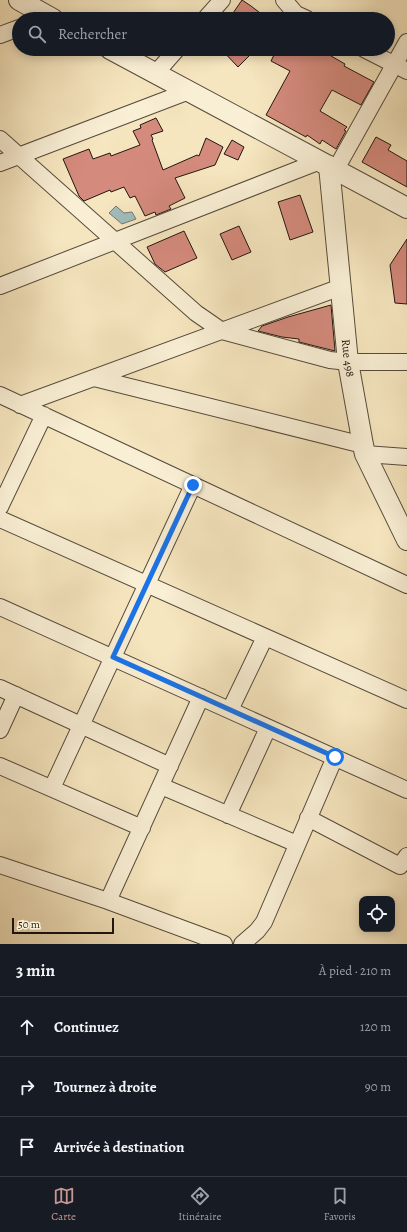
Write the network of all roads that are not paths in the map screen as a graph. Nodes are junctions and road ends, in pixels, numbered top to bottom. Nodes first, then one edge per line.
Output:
1 (19, 0) edge
2 (222, 0) edge
3 (284, 0) edge
4 (37, 12) edge
5 (211, 12) edge
6 (294, 12) edge
7 (12, 31) edge
8 (0, 36) edge
9 (407, 42) edge
10 (123, 56) edge
11 (171, 56) edge
12 (378, 56) edge
13 (401, 68) edge
14 (156, 73) junction
15 (189, 91) junction
16 (0, 139) edge
17 (18, 156) junction
18 (0, 163) edge
19 (328, 166) junction
20 (407, 208) edge
21 (115, 241) junction
22 (0, 286) edge
23 (341, 287) junction
24 (222, 331) junction
25 (348, 362) junction
26 (407, 362) edge
27 (94, 378) junction
28 (0, 395) edge
29 (20, 405) junction
30 (44, 416) junction
31 (364, 450) junction
32 (407, 457) edge
33 (193, 485) junction
34 (0, 507) edge
35 (0, 520) edge
36 (407, 540) edge
37 (147, 584) junction
38 (407, 585) edge
39 (0, 607) edge
40 (265, 637) junction
41 (113, 657) junction
42 (0, 688) edge
43 (16, 695) junction
44 (202, 697) junction
45 (407, 700) edge
46 (230, 710) junction
47 (81, 725) junction
48 (268, 728) junction
49 (0, 730) edge
50 (335, 757) junction
51 (0, 766) edge
52 (170, 766) junction
53 (161, 786) junction
54 (52, 788) junction
55 (407, 790) edge
56 (228, 815) junction
57 (308, 818) junction
58 (142, 828) junction
59 (297, 844) junction
60 (407, 856) edge
61 (0, 865) edge
62 (108, 901) junction
63 (224, 944) edge
64 (242, 944) edge

1 - 4 street
2 - 5 street
3 - 6 street
7 - 8 street
9 - 13 street
10 - 14 street
11 - 14 street
12 - 13 street
13 - 19 street
14 - 15 street
15 - 17 street
15 - 19 street
16 - 17 street
17 - 18 street
17 - 21 street
19 - 20 street
19 - 21 street
19 - 23 street, Rue 498
21 - 22 street
21 - 24 street
23 - 24 street
23 - 25 street, Rue 498
24 - 25 street
24 - 27 street
25 - 26 street
25 - 31 street, Rue 498
27 - 29 street
27 - 31 street
28 - 29 street
29 - 30 street
30 - 33 street
30 - 34 street
31 - 32 street
31 - 36 street, Rue 498
33 - 37 street
33 - 38 street
35 - 37 street
37 - 40 street
37 - 41 street
39 - 41 street
40 - 45 street
40 - 46 street
41 - 44 street
41 - 47 street
42 - 43 street
43 - 47 street
43 - 49 street
44 - 46 street
44 - 52 street
46 - 48 street
47 - 52 street
47 - 54 street
48 - 50 street
48 - 56 street
50 - 55 street
50 - 57 street
51 - 54 street
52 - 53 street
53 - 56 street
53 - 58 street
54 - 58 street
56 - 59 street
57 - 59 street
57 - 60 street
58 - 62 street
59 - 64 street
61 - 62 street
62 - 63 street

